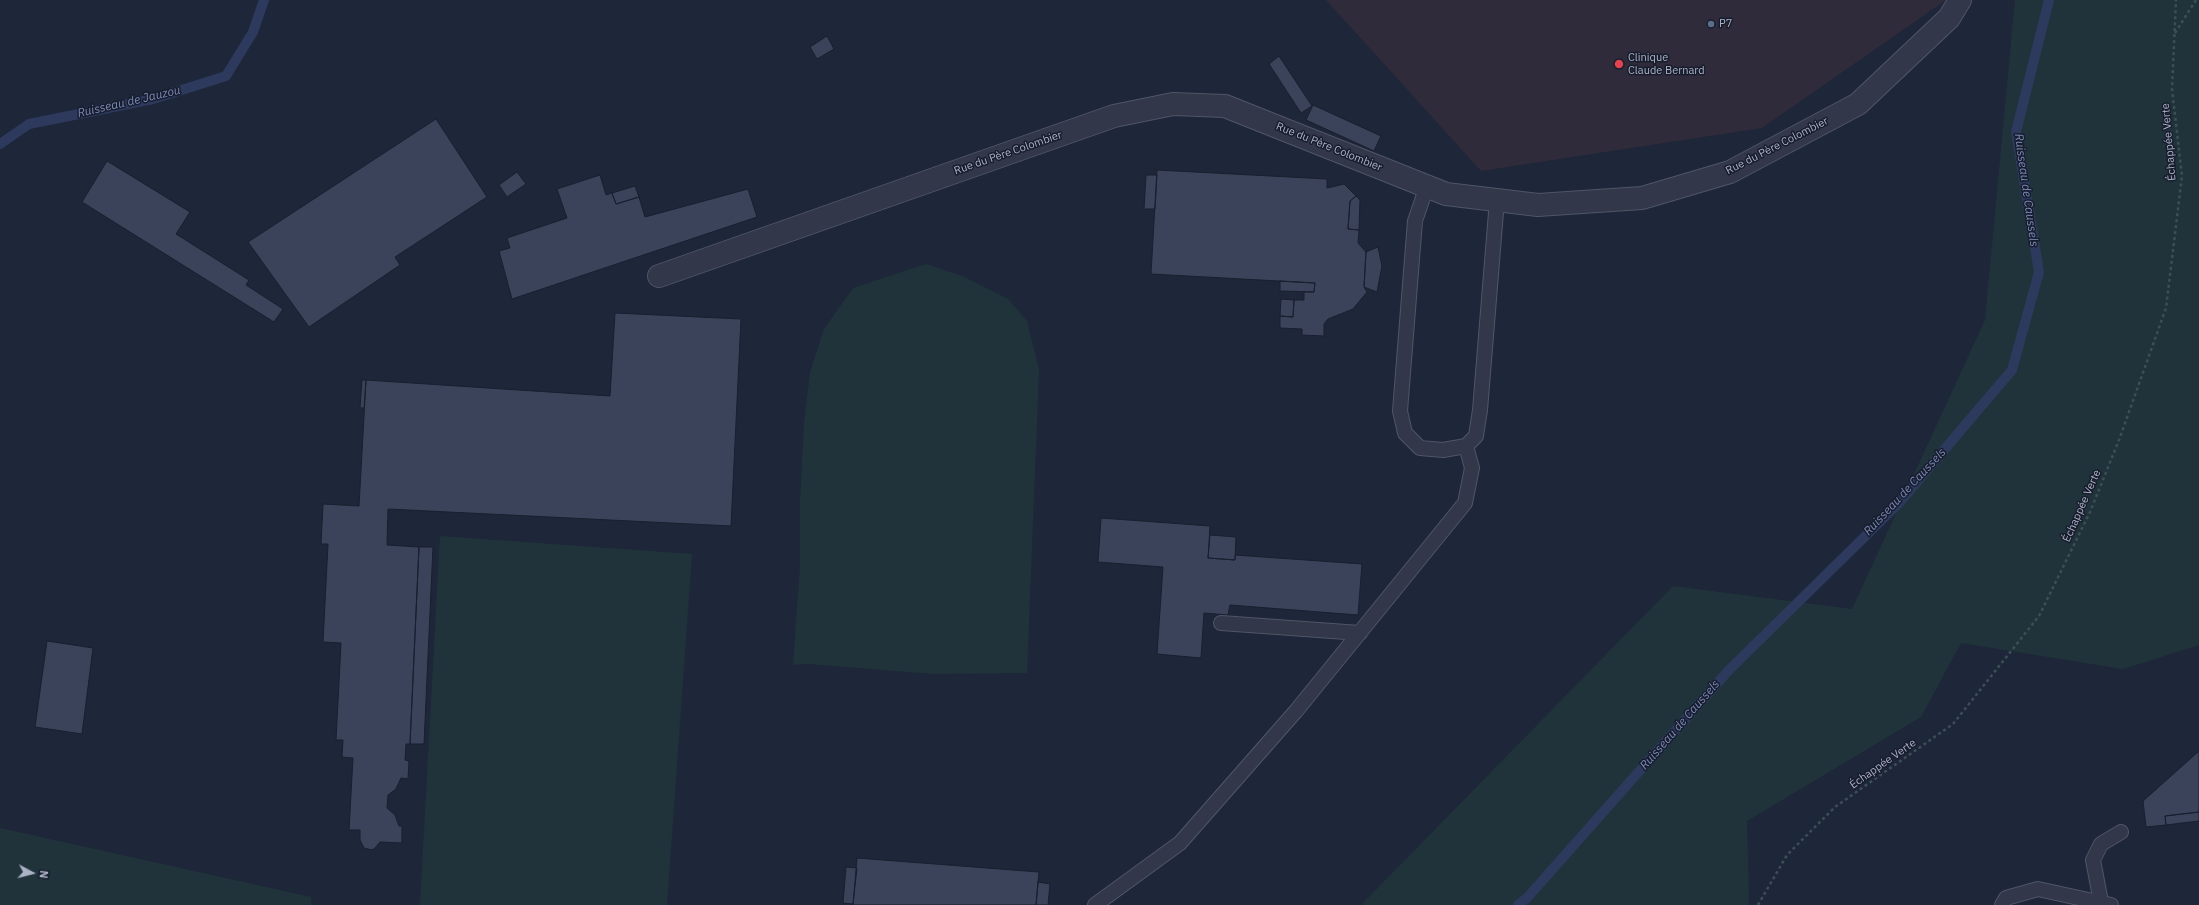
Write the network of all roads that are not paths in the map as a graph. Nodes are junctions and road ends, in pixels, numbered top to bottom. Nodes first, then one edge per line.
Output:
1 (1960, 0) edge
2 (1427, 186) junction
3 (1497, 200) junction
4 (659, 276) dead end
5 (1466, 446) junction
6 (1221, 623) dead end
7 (1360, 633) junction
8 (2121, 832) dead end
9 (2106, 904) edge
10 (1095, 905) edge
11 (2002, 905) edge

1 - 3 street, Rue du Père Colombier
2 - 3 street, Rue du Père Colombier
2 - 4 street, Rue du Père Colombier
2 - 5 lane
3 - 5 lane
5 - 7 lane
6 - 7 lane
7 - 10 lane
8 - 9 lane
9 - 11 lane

